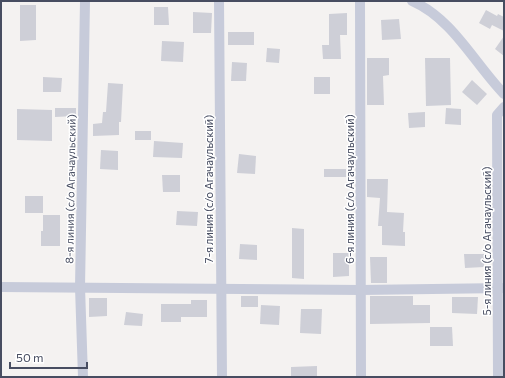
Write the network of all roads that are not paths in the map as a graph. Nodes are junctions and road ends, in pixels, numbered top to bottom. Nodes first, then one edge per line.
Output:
1 (85, 1) edge
2 (219, 1) edge
3 (360, 1) edge
4 (412, 1) edge
5 (504, 94) edge
6 (504, 108) edge
7 (1, 287) edge
8 (80, 287) junction
9 (501, 288) edge
10 (221, 290) junction
11 (361, 290) junction
12 (84, 377) edge
13 (222, 377) edge
14 (361, 377) edge
15 (498, 377) edge

1 - 8 street, 8-я линия (с/о Агачаульский)
2 - 10 street, 7-я линия (с/о Агачаульский)
3 - 11 street, 6-я линия (с/о Агачаульский)
4 - 5 street
6 - 9 street, 5-я линия (с/о Агачаульский)
7 - 8 street
8 - 10 street
8 - 12 street, 8-я линия (с/о Агачаульский)
9 - 11 street
9 - 15 street, 5-я линия (с/о Агачаульский)
10 - 11 street
10 - 13 street, 7-я линия (с/о Агачаульский)
11 - 14 street, 6-я линия (с/о Агачаульский)

